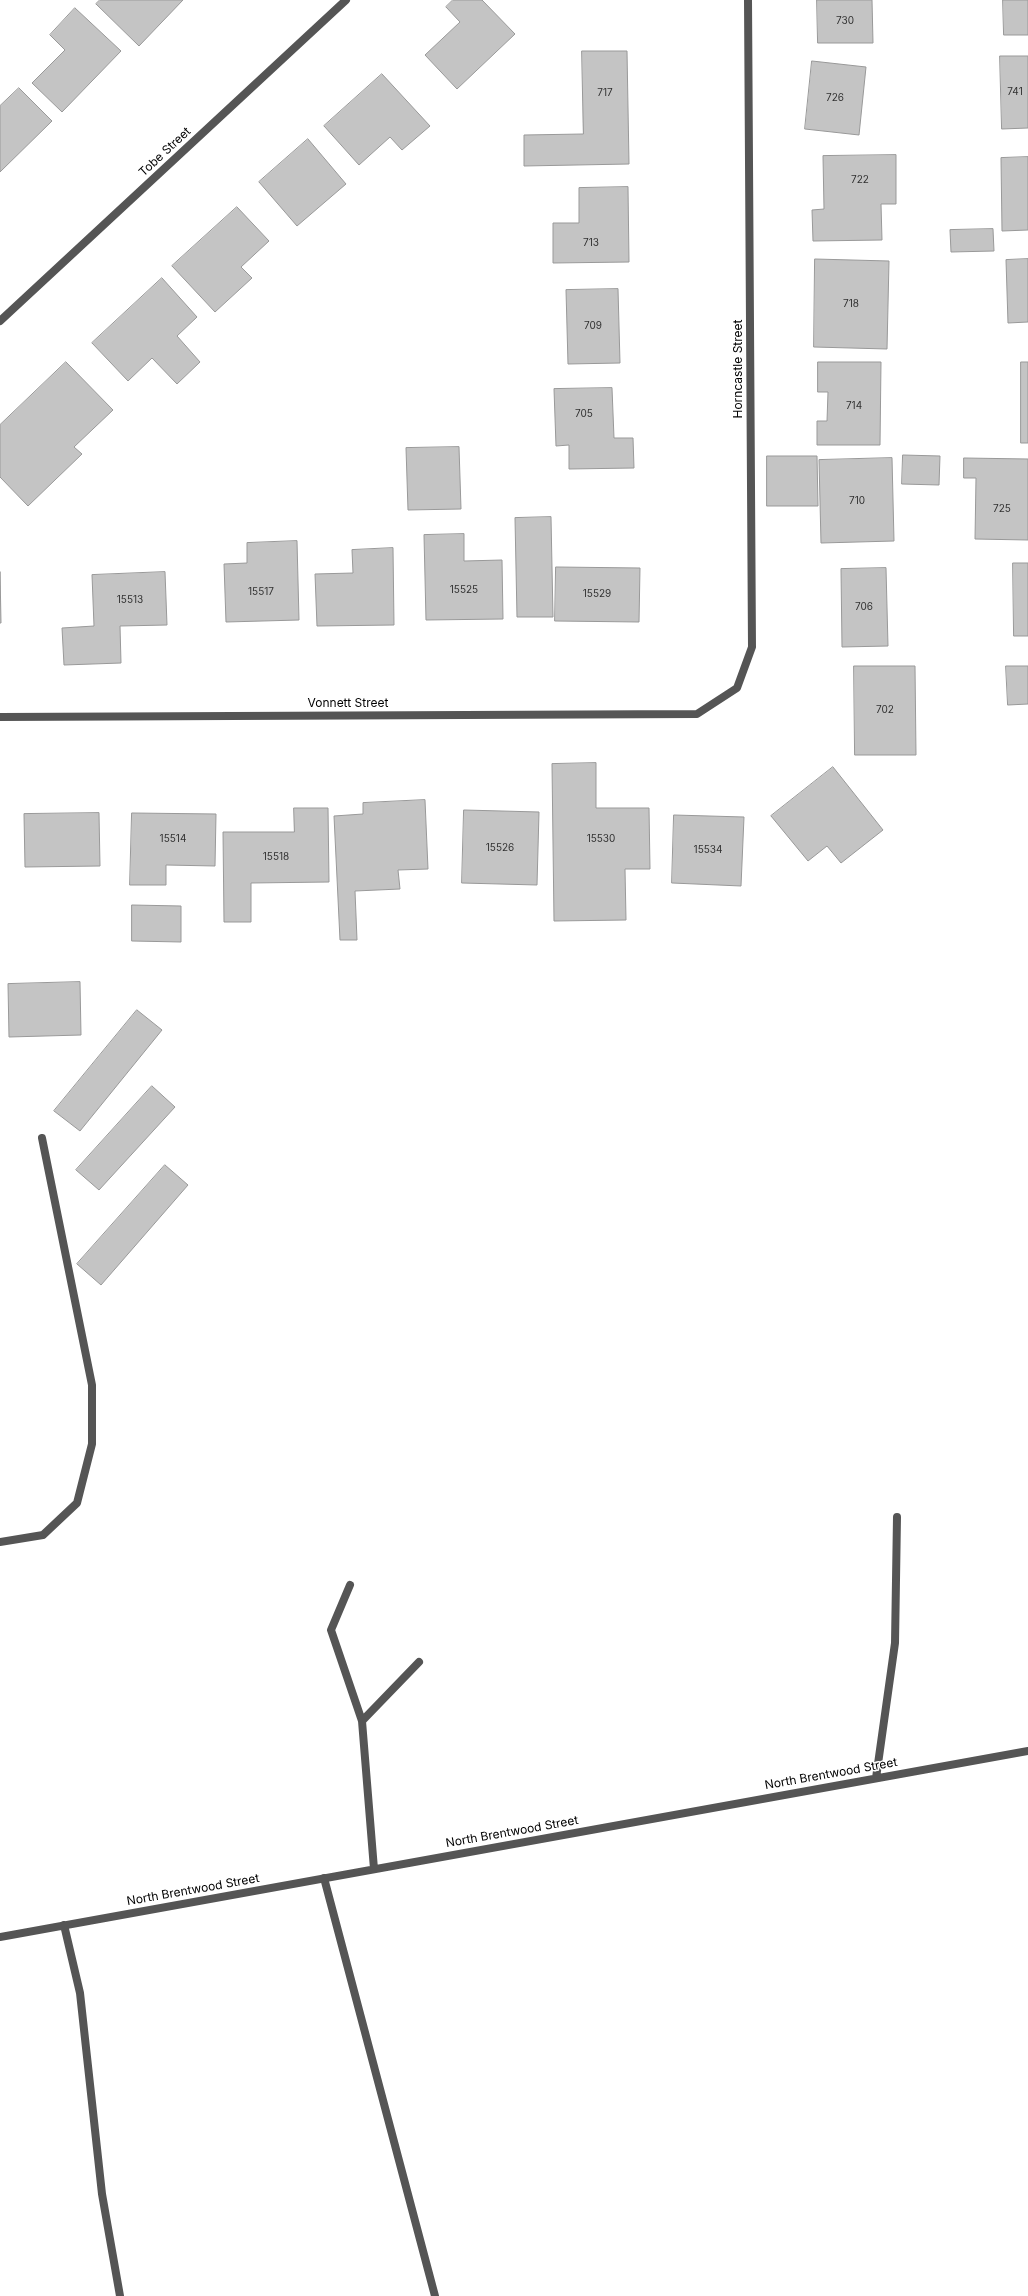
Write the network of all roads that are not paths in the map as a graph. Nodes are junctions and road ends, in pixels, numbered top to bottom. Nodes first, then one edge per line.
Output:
1 (346, 0) edge
2 (748, 0) edge
3 (0, 321) edge
4 (697, 714) joint
5 (0, 717) edge
6 (42, 1138) dead end
7 (897, 1517) dead end
8 (0, 1542) edge
9 (350, 1586) dead end
10 (419, 1662) dead end
11 (362, 1721) junction
12 (1028, 1751) edge
13 (876, 1778) junction
14 (374, 1869) junction
15 (324, 1878) junction
16 (64, 1925) junction
17 (0, 1937) edge
18 (120, 2296) edge
19 (435, 2296) edge

1 - 3 street, Tobe Street
2 - 4 street, Horncastle Street
4 - 5 street, Vonnett Street
6 - 8 street
7 - 13 street
9 - 11 street
10 - 11 street
11 - 14 street
12 - 13 street, North Brentwood Street
13 - 14 street, North Brentwood Street
14 - 15 street, North Brentwood Street
15 - 16 street, North Brentwood Street
15 - 19 street
16 - 17 street, North Brentwood Street
16 - 18 street

